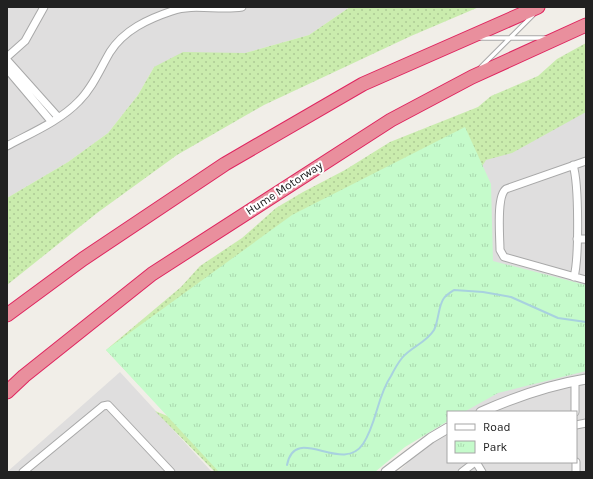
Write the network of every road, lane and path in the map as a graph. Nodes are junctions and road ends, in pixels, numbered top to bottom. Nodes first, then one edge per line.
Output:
1 (44, 7) edge
2 (242, 7) edge
3 (539, 7) edge
4 (586, 25) edge
5 (466, 37) junction
6 (557, 37) junction
7 (508, 38) junction
8 (7, 59) edge
9 (7, 69) edge
10 (472, 77) junction
11 (58, 117) junction
12 (51, 121) junction
13 (7, 146) edge
14 (586, 161) edge
15 (573, 165) junction
16 (576, 239) junction
17 (586, 239) edge
18 (574, 277) junction
19 (586, 280) edge
20 (7, 316) edge
21 (586, 379) edge
22 (575, 381) junction
23 (7, 392) edge
24 (483, 411) edge
25 (575, 411) edge
26 (447, 429) edge
27 (475, 463) edge
28 (477, 463) edge
29 (23, 472) edge
30 (171, 472) edge
31 (386, 472) edge
32 (462, 472) edge
33 (482, 472) edge

1 - 8 street
2 - 11 street
3 - 5 highway
3 - 7 lane
4 - 6 highway, Hume Motorway
5 - 7 lane
5 - 20 highway
6 - 7 lane
6 - 10 highway, Hume Motorway
7 - 10 lane
8 - 11 street
9 - 12 street
10 - 23 highway, Hume Motorway
11 - 12 street
12 - 13 street
14 - 15 street
15 - 16 street
15 - 18 street
16 - 17 street
16 - 18 street
18 - 19 street
21 - 22 street
22 - 24 street
22 - 25 street
26 - 31 street
27 - 32 street
28 - 33 street
29 - 30 street

